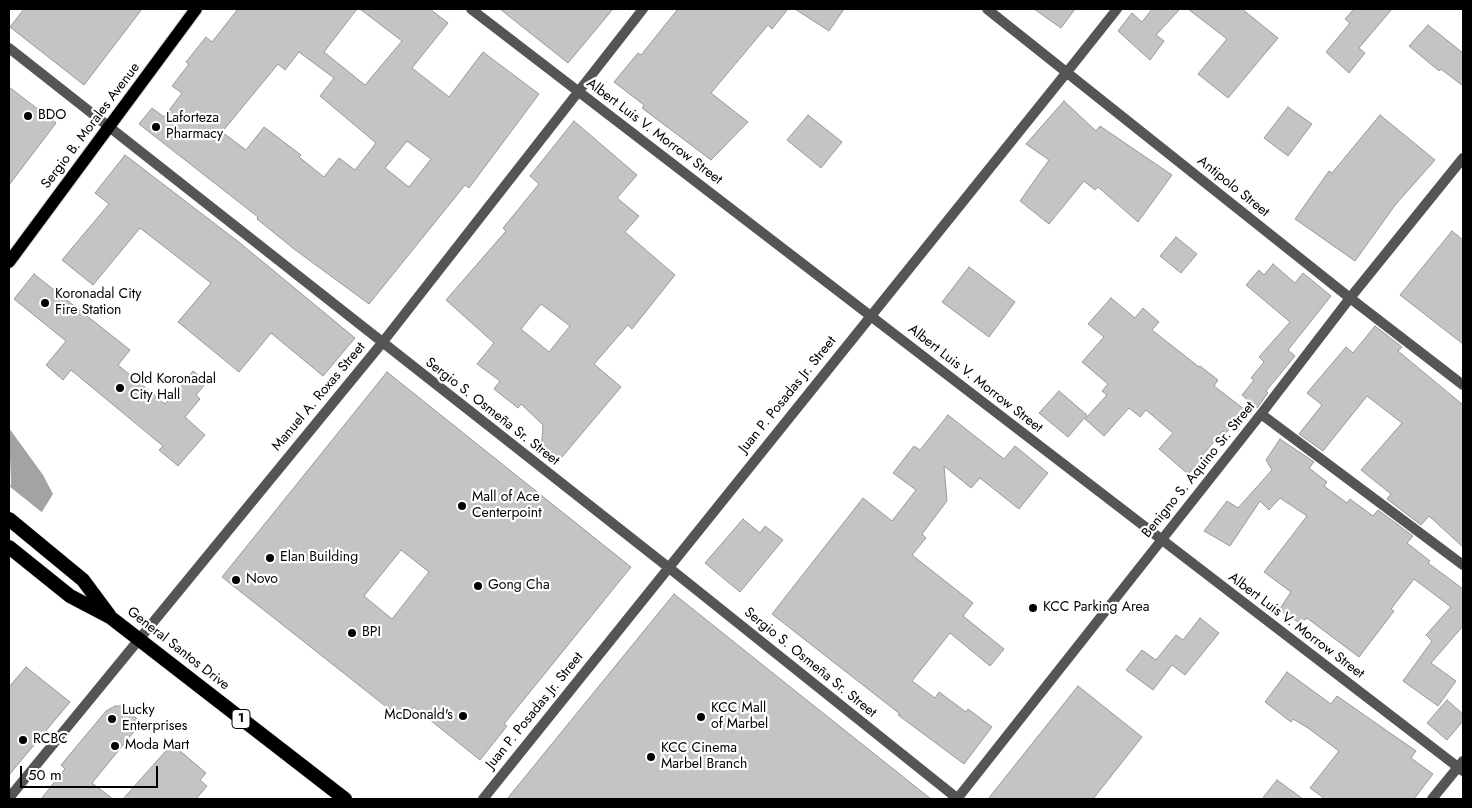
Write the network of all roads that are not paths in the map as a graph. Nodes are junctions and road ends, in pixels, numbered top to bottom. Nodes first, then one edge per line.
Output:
1 (196, 9) edge
2 (470, 9) edge
3 (643, 9) edge
4 (987, 9) edge
5 (1117, 9) edge
6 (9, 48) edge
7 (1067, 72) junction
8 (579, 91) junction
9 (109, 127) junction
10 (1463, 158) edge
11 (9, 262) edge
12 (1350, 298) junction
13 (871, 314) junction
14 (382, 343) junction
15 (1463, 385) edge
16 (1261, 414) junction
17 (9, 520) edge
18 (1161, 540) junction
19 (9, 547) edge
20 (1463, 565) edge
21 (668, 567) junction
22 (110, 617) junction
23 (137, 638) junction
24 (1462, 766) edge
25 (9, 798) edge
26 (345, 799) edge
27 (483, 799) edge
28 (958, 799) edge
29 (1432, 799) edge

1 - 9 main road, Sergio B. Morales Avenue
2 - 8 street, Albert Luis V. Morrow Street
3 - 8 street, Manuel A. Roxas Street
4 - 7 street, Antipolo Street
5 - 7 street, Juan P. Posadas Jr. Street
6 - 9 street, Sergio S. Osmeña Sr. Street
7 - 12 street, Antipolo Street
7 - 13 street, Juan P. Posadas Jr. Street
8 - 13 street, Albert Luis V. Morrow Street
8 - 14 street, Manuel A. Roxas Street
9 - 11 main road, Sergio B. Morales Avenue
9 - 14 street, Sergio S. Osmeña Sr. Street
10 - 12 street, Benigno S. Aquino Sr. Street
12 - 15 street, Antipolo Street
12 - 16 street, Benigno S. Aquino Sr. Street
13 - 18 street, Albert Luis V. Morrow Street
13 - 21 street, Juan P. Posadas Jr. Street
14 - 21 street, Sergio S. Osmeña Sr. Street
14 - 23 street, Manuel A. Roxas Street
16 - 18 street, Benigno S. Aquino Sr. Street
16 - 20 street
17 - 22 highway, General Santos Drive / 1
18 - 24 street, Albert Luis V. Morrow Street
18 - 28 street, Benigno S. Aquino Sr. Street
19 - 22 highway, General Santos Drive / 1
21 - 27 street, Juan P. Posadas Jr. Street
21 - 28 street, Sergio S. Osmeña Sr. Street
22 - 23 highway, General Santos Drive / 1
23 - 25 street, Manuel A. Roxas Street
23 - 26 highway, General Santos Drive / 1
24 - 29 street

